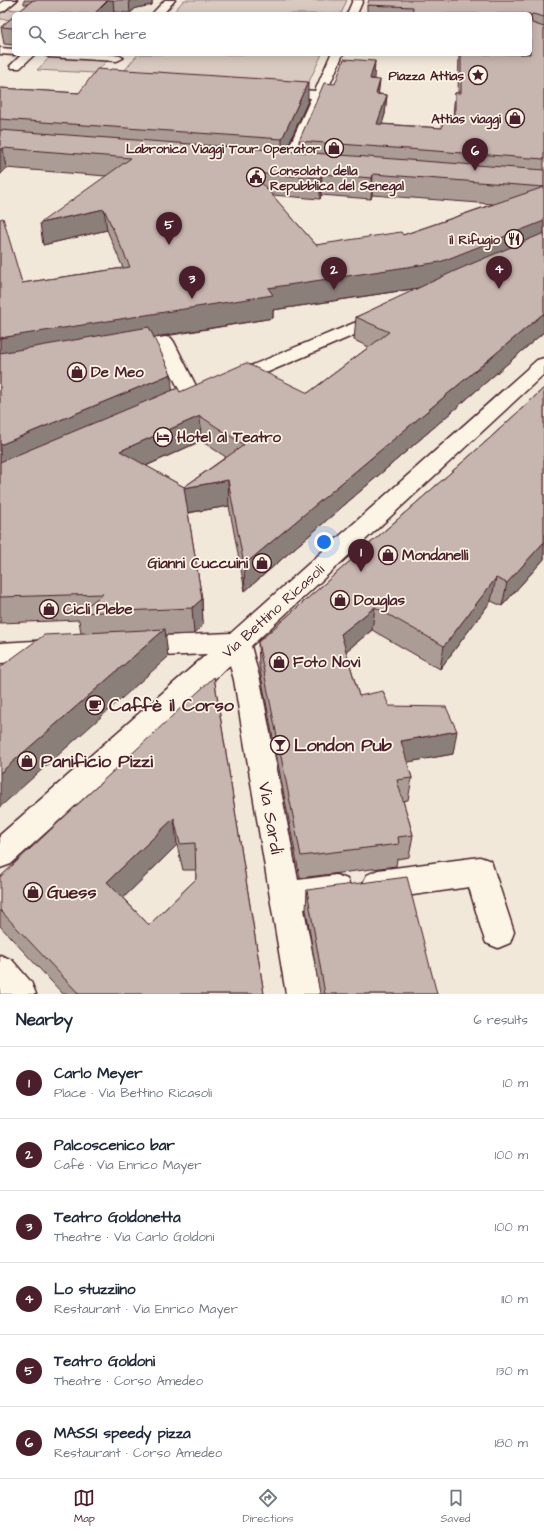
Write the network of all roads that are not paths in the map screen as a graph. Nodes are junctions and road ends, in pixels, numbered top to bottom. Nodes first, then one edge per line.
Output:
1 (12, 0) edge
2 (170, 0) edge
3 (358, 0) edge
4 (0, 9) edge
5 (159, 12) edge
6 (353, 12) edge
7 (0, 51) edge
8 (12, 52) edge
9 (27, 56) edge
10 (119, 56) edge
11 (335, 56) edge
12 (16, 66) dead end
13 (107, 70) edge
14 (263, 91) edge
15 (318, 95) junction
16 (273, 164) edge
17 (288, 165) junction
18 (304, 166) edge
19 (400, 308) edge
20 (109, 352) edge
21 (543, 366) edge
22 (237, 643) junction
23 (117, 647) edge
24 (70, 650) edge
25 (0, 653) edge
26 (0, 854) edge
27 (285, 897) junction
28 (498, 932) dead end
29 (0, 972) edge
30 (19, 994) edge
31 (303, 994) edge

1 - 4 street
2 - 5 street
3 - 6 street
7 - 8 street
9 - 12 street
10 - 13 street
11 - 15 street
14 - 15 street
15 - 17 street
16 - 17 street
17 - 18 street
19 - 20 street
21 - 22 street, Via Bettino Ricasoli
22 - 23 street
22 - 26 street, Via Bettino Ricasoli
22 - 27 street, Via Sardi
24 - 25 street
27 - 28 street
27 - 31 street, Via Sardi
29 - 30 street

